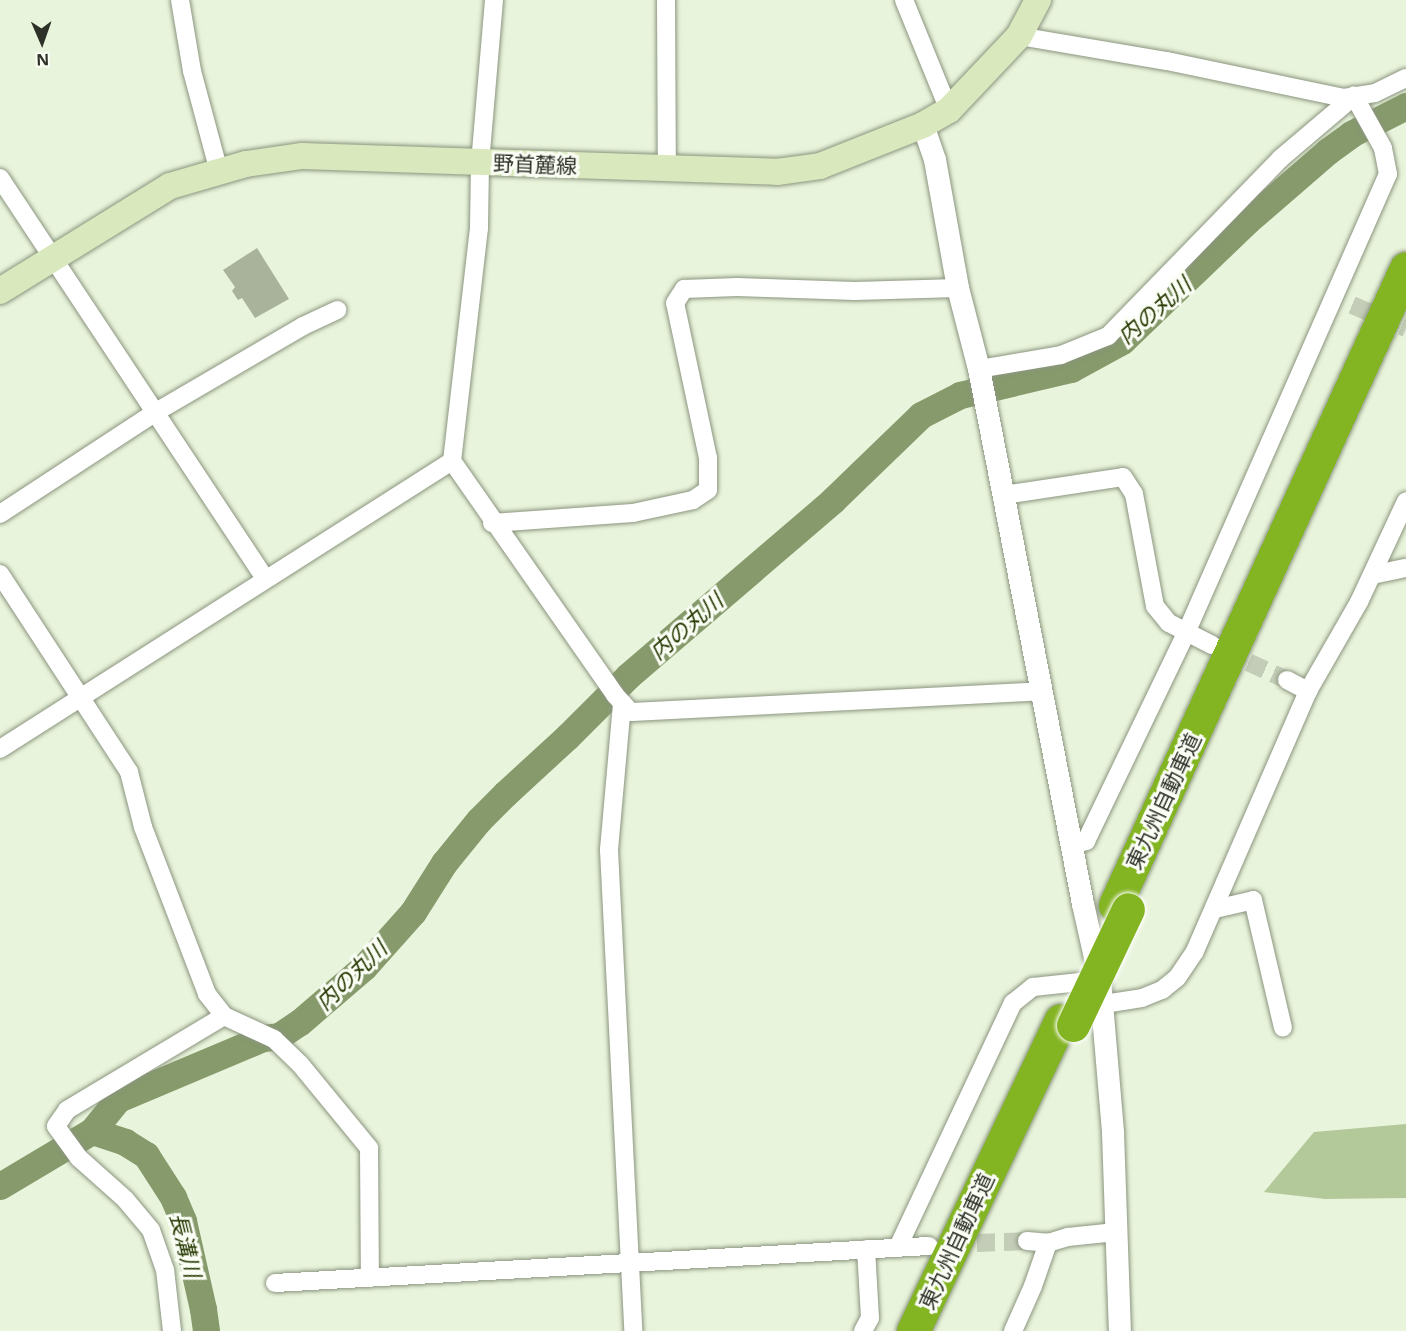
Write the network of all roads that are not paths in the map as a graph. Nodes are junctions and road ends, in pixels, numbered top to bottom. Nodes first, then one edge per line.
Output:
1 (180, 0) edge
2 (494, 0) edge
3 (666, 0) edge
4 (904, 0) edge
5 (1038, 0) edge
6 (1019, 36) junction
7 (1406, 78) edge
8 (1354, 96) junction
9 (949, 110) junction
10 (922, 125) junction
11 (480, 163) junction
12 (667, 169) junction
13 (219, 172) junction
14 (0, 178) edge
15 (53, 257) junction
16 (1406, 268) edge
17 (958, 288) junction
18 (0, 291) edge
19 (1406, 305) edge
20 (337, 310) dead end
21 (979, 369) junction
22 (156, 412) junction
23 (452, 461) junction
24 (1004, 495) junction
25 (1406, 501) edge
26 (0, 514) edge
27 (492, 523) junction
28 (1406, 568) edge
29 (0, 574) edge
30 (1372, 575) junction
31 (265, 578) junction
32 (1186, 633) junction
33 (1212, 645) tunnel mouth
34 (1287, 680) tunnel mouth
35 (1042, 691) junction
36 (1308, 691) junction
37 (81, 697) junction
38 (622, 704) junction
39 (0, 749) edge
40 (1073, 845) junction
41 (1121, 907) junction
42 (1215, 909) junction
43 (1100, 980) junction
44 (1104, 1004) junction
45 (224, 1016) junction
46 (1067, 1022) junction
47 (1283, 1028) dead end
48 (1116, 1232) junction
49 (1027, 1241) tunnel mouth
50 (1048, 1244) junction
51 (929, 1246) tunnel mouth
52 (898, 1247) junction
53 (866, 1249) junction
54 (630, 1265) junction
55 (370, 1278) junction
56 (275, 1283) dead end
57 (172, 1331) edge
58 (633, 1331) edge
59 (863, 1331) edge
60 (914, 1331) edge
61 (928, 1331) edge
62 (1013, 1331) edge
63 (1120, 1331) edge

1 - 13 street
2 - 11 street
3 - 12 street
4 - 9 street
5 - 6 main road, 野首麓線
6 - 8 street
6 - 9 main road, 野首麓線
7 - 8 street
8 - 21 street
8 - 32 street
9 - 10 main road, 野首麓線
10 - 12 main road, 野首麓線
10 - 17 street
11 - 12 main road, 野首麓線
11 - 13 main road, 野首麓線
11 - 23 street
13 - 15 main road, 野首麓線
14 - 15 street
15 - 18 main road, 野首麓線
15 - 22 street
16 - 41 highway, 東九州自動車道
17 - 21 street
17 - 27 street
19 - 41 highway, 東九州自動車道
20 - 22 street
21 - 24 street
22 - 26 street
22 - 31 street
23 - 27 street
23 - 31 street
24 - 32 street
24 - 35 street
25 - 30 street
27 - 38 street
28 - 30 street
29 - 37 street
30 - 36 street
31 - 37 street
32 - 33 street
32 - 40 street
34 - 36 street
35 - 38 street
35 - 40 street
36 - 42 street
37 - 39 street
37 - 45 street
38 - 54 street
40 - 43 street
41 - 46 highway, 東九州自動車道
42 - 44 street
42 - 47 street
43 - 44 street
43 - 52 street
44 - 48 street
45 - 55 street
45 - 57 street
46 - 60 highway, 東九州自動車道
46 - 61 highway, 東九州自動車道
48 - 50 street
48 - 63 street
49 - 50 street
50 - 62 street
51 - 52 street
52 - 53 street
53 - 54 street
53 - 59 street
54 - 55 street
54 - 58 street
55 - 56 street

